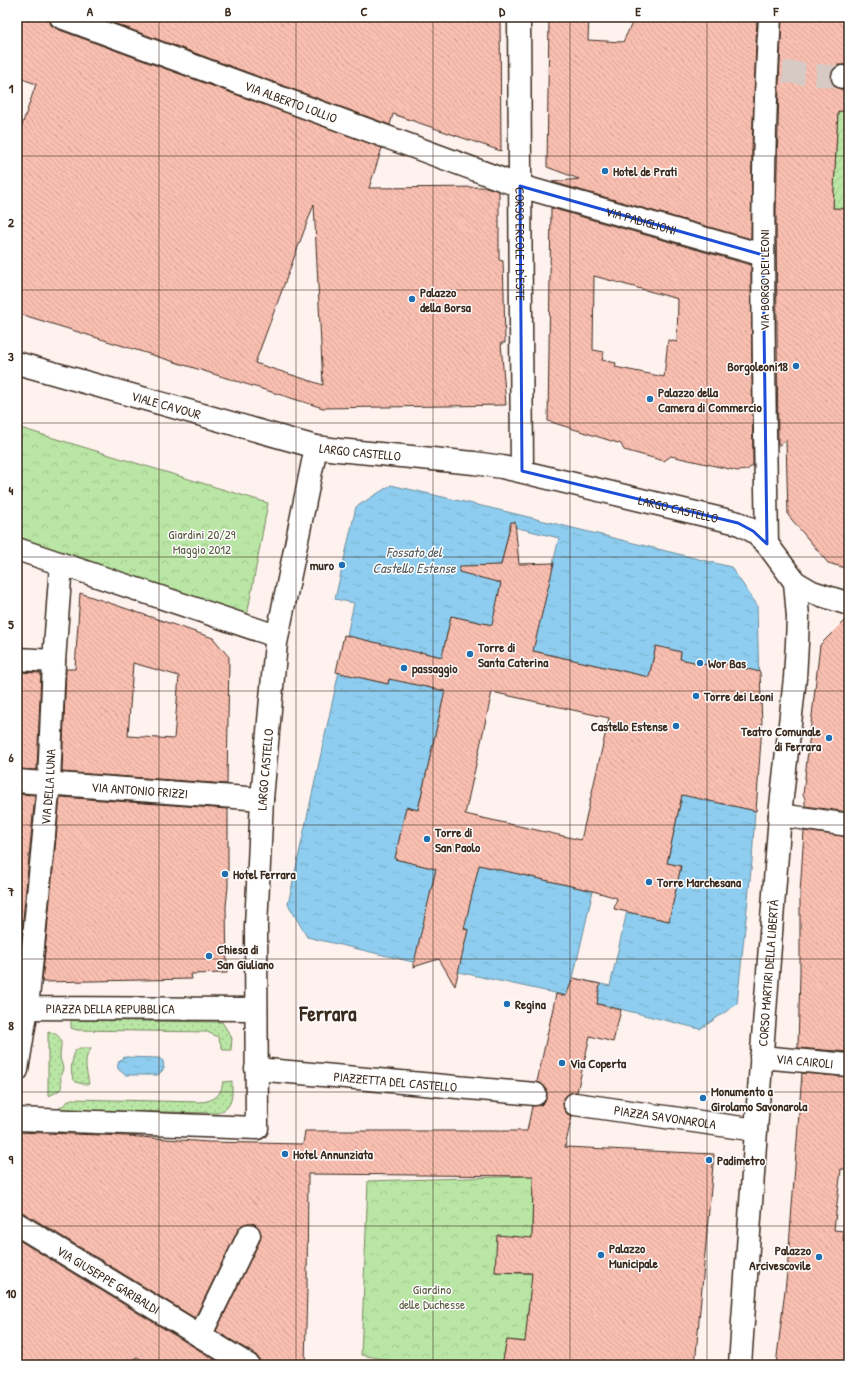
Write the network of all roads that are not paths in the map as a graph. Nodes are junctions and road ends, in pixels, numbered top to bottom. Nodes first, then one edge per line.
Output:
1 (61, 17) edge
2 (519, 17) edge
3 (770, 17) edge
4 (520, 186) junction
5 (763, 255) junction
6 (17, 363) edge
7 (316, 447) junction
8 (522, 471) junction
9 (767, 544) junction
10 (17, 549) edge
11 (61, 564) junction
12 (795, 582) junction
13 (849, 604) edge
14 (276, 636) junction
15 (17, 659) edge
16 (54, 661) junction
17 (17, 781) edge
18 (49, 783) junction
19 (262, 799) junction
20 (780, 815) junction
21 (849, 825) edge
22 (22, 1006) edge
23 (256, 1009) junction
24 (761, 1057) junction
25 (849, 1065) edge
26 (256, 1069) junction
27 (17, 1070) edge
28 (535, 1094) dead end
29 (575, 1104) dead end
30 (17, 1119) edge
31 (756, 1130) junction
32 (17, 1224) edge
33 (249, 1235) dead end
34 (200, 1336) junction
35 (248, 1365) edge
36 (740, 1365) edge

1 - 4 street, VIA ALBERTO LOLLIO
2 - 4 street, CORSO ERCOLE I D'ESTE
3 - 5 street, VIA BORGO DEI LEONI
4 - 5 street, VIA PADIGLIONI
4 - 8 street, CORSO ERCOLE I D'ESTE
5 - 9 street, VIA BORGO DEI LEONI
6 - 7 street, VIALE CAVOUR
7 - 8 street, LARGO CASTELLO
7 - 14 street, LARGO CASTELLO
8 - 9 street, LARGO CASTELLO
9 - 12 street, LARGO CASTELLO
10 - 11 street
11 - 14 street
11 - 16 street, VIA DELLA LUNA
12 - 13 street
12 - 20 street, CORSO MARTIRI DELLA LIBERTÀ
14 - 19 street, LARGO CASTELLO
15 - 16 street
16 - 18 street, VIA DELLA LUNA
17 - 18 street, VIA ANTONIO FRIZZI
18 - 19 street, VIA ANTONIO FRIZZI
18 - 22 street, VIA DELLA LUNA
19 - 23 street, LARGO CASTELLO
20 - 21 street
20 - 24 street, CORSO MARTIRI DELLA LIBERTÀ
22 - 23 street, PIAZZA DELLA REPUBBLICA
22 - 27 street, PIAZZA DELLA REPUBBLICA
23 - 26 street
24 - 25 street, VIA CAIROLI
24 - 31 street, CORSO MARTIRI DELLA LIBERTÀ
26 - 28 street, PIAZZETTA DEL CASTELLO
26 - 30 street
29 - 31 street, PIAZZA SAVONAROLA
31 - 36 street, CORSO MARTIRI DELLA LIBERTÀ
32 - 34 street, VIA GIUSEPPE GARIBALDI
33 - 34 street
34 - 35 street, VIA GIUSEPPE GARIBALDI

